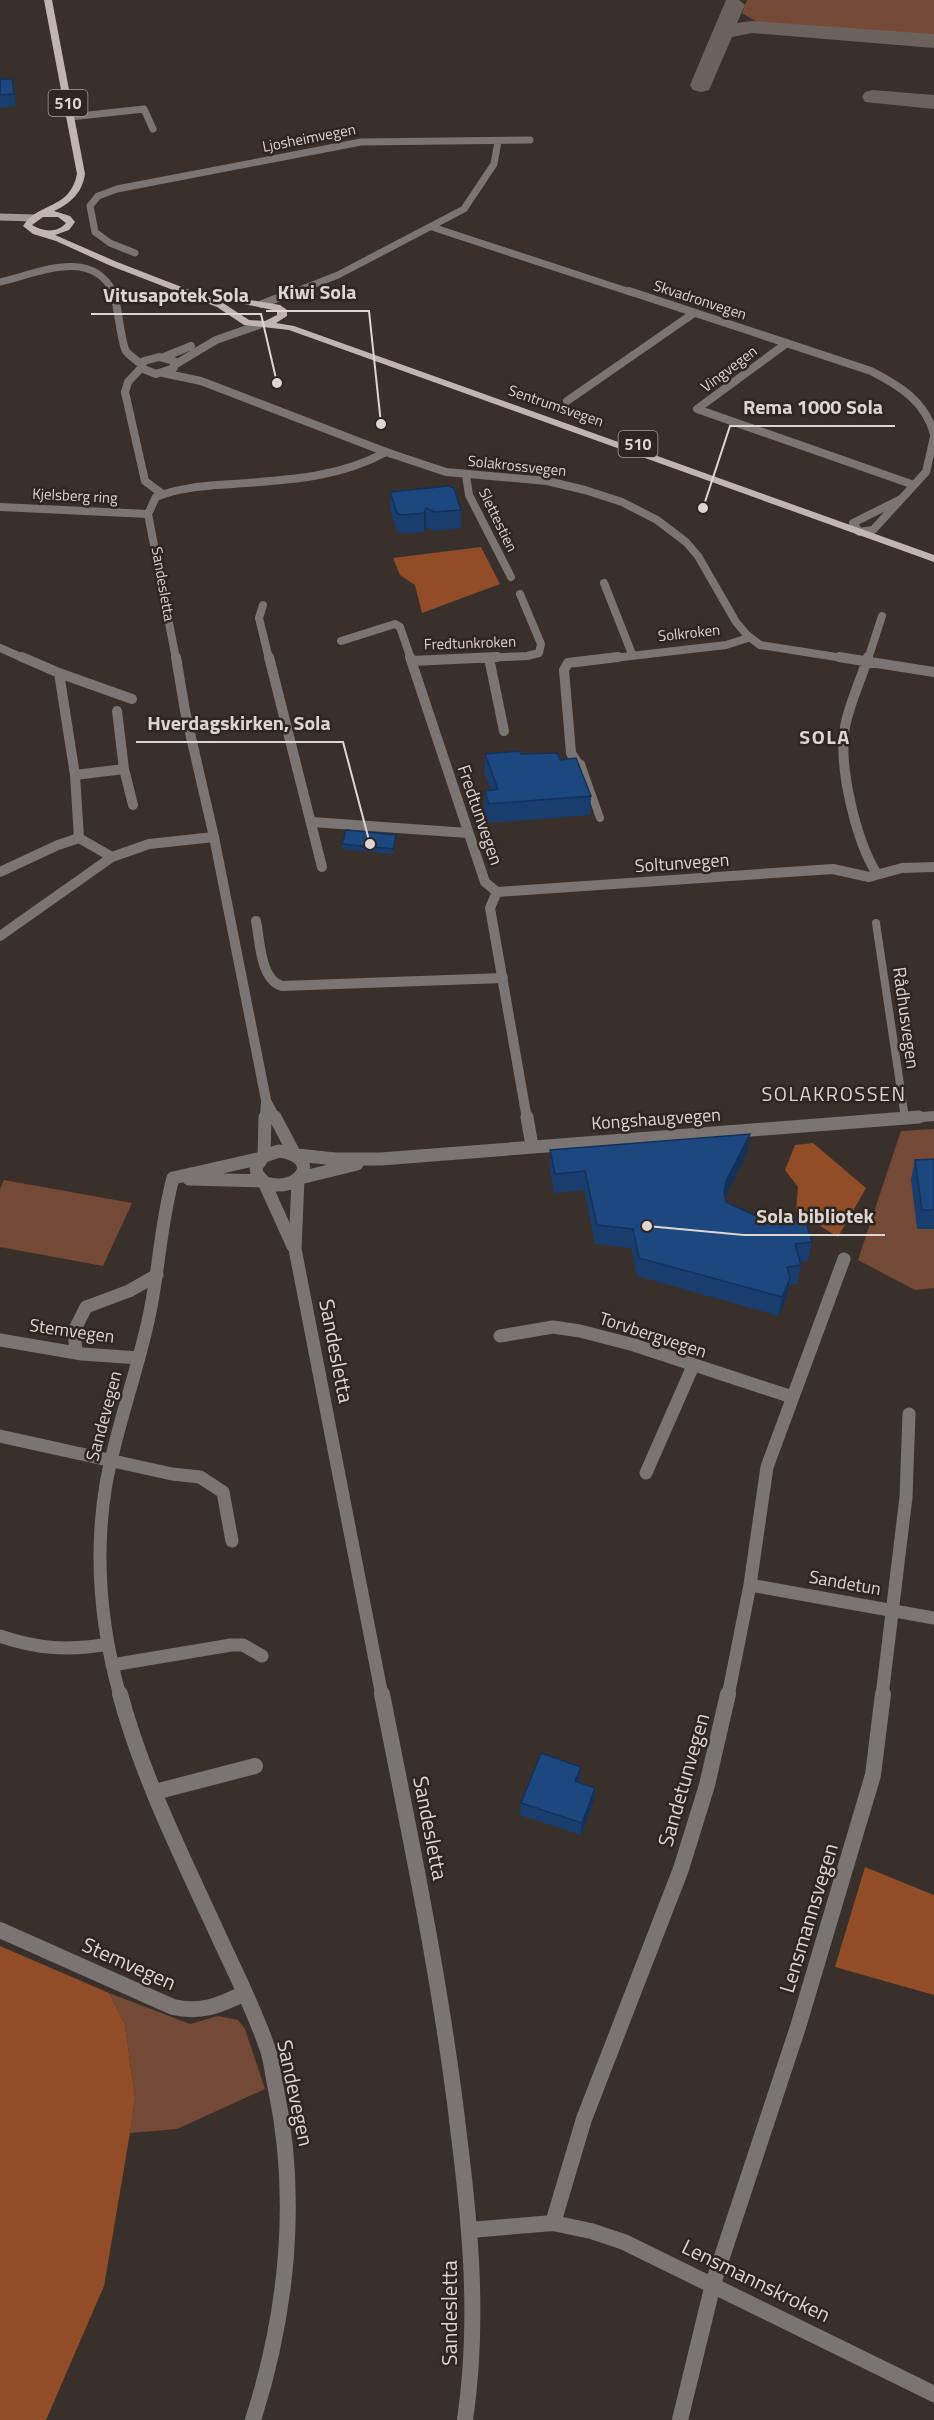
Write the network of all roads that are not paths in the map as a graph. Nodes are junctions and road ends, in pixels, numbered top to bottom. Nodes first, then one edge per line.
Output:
1 (48, 0) edge
2 (70, 117) junction
3 (153, 129) dead end
4 (530, 140) dead end
5 (498, 141) junction
6 (68, 202) junction
7 (0, 217) edge
8 (37, 217) junction
9 (0, 222) edge
10 (69, 222) junction
11 (432, 227) junction
12 (29, 228) junction
13 (42, 233) junction
14 (135, 253) dead end
15 (0, 282) edge
16 (318, 284) junction
17 (258, 304) junction
18 (282, 313) junction
19 (694, 313) junction
20 (234, 319) junction
21 (263, 324) junction
22 (787, 343) junction
23 (131, 354) junction
24 (164, 357) junction
25 (154, 358) junction
26 (176, 364) junction
27 (141, 366) junction
28 (159, 373) junction
29 (130, 379) junction
30 (201, 381) junction
31 (567, 401) dead end
32 (934, 436) edge
33 (386, 452) junction
34 (466, 475) junction
35 (914, 485) junction
36 (161, 493) junction
37 (899, 500) junction
38 (0, 507) edge
39 (148, 514) junction
40 (856, 527) junction
41 (873, 530) junction
42 (934, 551) edge
43 (934, 559) edge
44 (510, 577) dead end
45 (604, 583) dead end
46 (520, 594) dead end
47 (263, 605) dead end
48 (882, 616) dead end
49 (748, 638) junction
50 (340, 641) dead end
51 (0, 648) edge
52 (633, 654) junction
53 (489, 658) junction
54 (412, 661) junction
55 (866, 662) junction
56 (934, 672) edge
57 (59, 673) junction
58 (132, 699) dead end
59 (117, 711) dead end
60 (504, 731) dead end
61 (576, 761) joint
62 (124, 769) junction
63 (75, 775) junction
64 (133, 805) dead end
65 (600, 818) dead end
66 (312, 822) junction
67 (468, 833) junction
68 (214, 837) junction
69 (80, 838) junction
70 (112, 857) junction
71 (322, 867) dead end
72 (934, 867) edge
73 (0, 872) edge
74 (873, 875) junction
75 (497, 891) junction
76 (256, 921) dead end
77 (876, 923) dead end
78 (0, 936) edge
79 (503, 978) junction
80 (266, 1100) junction
81 (934, 1116) edge
82 (904, 1118) junction
83 (532, 1146) junction
84 (296, 1154) junction
85 (263, 1157) junction
86 (381, 1159) junction
87 (173, 1178) junction
88 (299, 1179) junction
89 (263, 1181) junction
90 (295, 1249) junction
91 (844, 1259) dead end
92 (157, 1275) junction
93 (500, 1336) dead end
94 (0, 1340) edge
95 (82, 1354) junction
96 (140, 1358) junction
97 (693, 1366) junction
98 (792, 1397) junction
99 (909, 1414) dead end
100 (0, 1436) edge
101 (111, 1461) junction
102 (646, 1473) dead end
103 (232, 1541) dead end
104 (750, 1585) junction
105 (894, 1609) junction
106 (934, 1618) edge
107 (0, 1636) edge
108 (108, 1644) junction
109 (262, 1656) dead end
110 (112, 1665) junction
111 (255, 1766) dead end
112 (155, 1792) junction
113 (0, 1930) edge
114 (243, 1994) junction
115 (553, 2223) junction
116 (470, 2230) junction
117 (713, 2284) junction
118 (934, 2394) edge
119 (253, 2420) edge
120 (465, 2420) edge
121 (680, 2420) edge

1 - 2 main road, 510
2 - 3 street
2 - 6 main road, 510
4 - 5 street, Ljosheimvegen
5 - 11 street
5 - 14 street, Ljosheimvegen
6 - 8 main road
6 - 10 main road, 510
7 - 8 main road
8 - 10 main road
8 - 12 main road
9 - 12 main road
10 - 13 main road
10 - 17 main road, Sentrumsvegen / 510
11 - 16 street
11 - 19 street, Skvadronvegen
12 - 13 main road, 510
13 - 20 main road, Sentrumsvegen / 510
15 - 23 street
16 - 17 street
16 - 18 street
17 - 18 main road, Sentrumsvegen / 510
17 - 20 main road
18 - 21 main road
18 - 40 main road, Sentrumsvegen / 510
19 - 22 street, Skvadronvegen
19 - 31 street
20 - 21 main road, Sentrumsvegen / 510
20 - 24 street
21 - 26 street
21 - 40 main road, Sentrumsvegen / 510
22 - 32 street, Skvadronvegen
22 - 35 street, Vingvegen
23 - 25 street
23 - 27 street
24 - 25 street
24 - 26 street
25 - 27 street
26 - 28 street
26 - 30 street
27 - 28 street
27 - 29 street
28 - 29 street
28 - 30 street
29 - 36 street
30 - 33 street
32 - 35 street, Skvadronvegen
33 - 34 street, Solakrossvegen
33 - 36 street
34 - 44 street, Slettestien
34 - 49 street, Solakrossvegen
35 - 37 street, Skvadronvegen
36 - 39 street
37 - 40 street, Skvadronvegen
37 - 41 street, Skvadronvegen
38 - 39 street, Kjelsberg ring
39 - 68 street, Sandesletta
40 - 41 main road, Sentrumsvegen / 510
40 - 43 main road, Sentrumsvegen / 510
41 - 42 main road, Sentrumsvegen / 510
45 - 52 street
46 - 53 street, Fredtunkroken
47 - 66 street
48 - 55 street
49 - 52 street, Solkroken
49 - 55 street
50 - 54 street, Fredtunvegen
51 - 57 street
52 - 61 street, Solkroken
53 - 54 street, Fredtunkroken
53 - 60 street
54 - 67 street, Fredtunvegen
55 - 56 street
55 - 74 street
57 - 58 street
57 - 63 street
59 - 62 street
61 - 65 street
62 - 63 street
62 - 64 street
63 - 69 street
66 - 67 street
66 - 71 street
67 - 75 street, Fredtunvegen
68 - 70 street
68 - 80 street, Sandesletta
69 - 70 street
69 - 73 street
70 - 78 street
72 - 74 street
74 - 75 street, Soltunvegen
75 - 79 street, Fredtunvegen
76 - 79 street
77 - 82 street, Rådhusvegen
79 - 83 street, Fredtunvegen
80 - 84 street, Sandesletta
80 - 85 street, Sandesletta
81 - 82 street, Kongshaugvegen
82 - 83 street, Kongshaugvegen
83 - 86 street, Kongshaugvegen
84 - 85 street
84 - 86 street, Kongshaugvegen
84 - 88 street, Sandesletta
85 - 87 street
85 - 89 street, Sandesletta
86 - 88 street, Kongshaugvegen
87 - 89 street
87 - 92 street, Sandevegen
88 - 89 street
88 - 90 street, Sandesletta
89 - 90 street, Sandesletta
90 - 116 street, Sandesletta
91 - 98 street, Sandetunvegen
92 - 95 street
92 - 96 street, Sandevegen
93 - 97 street, Torvbergvegen
94 - 95 street, Stemvegen
95 - 96 street, Stemvegen
96 - 101 street, Sandevegen
97 - 98 street, Torvbergvegen
97 - 102 street
98 - 104 street, Sandetunvegen
99 - 105 street, Lensmannsvegen
100 - 101 street
101 - 103 street
101 - 108 street, Sandevegen
104 - 105 street, Sandetun
104 - 115 street, Sandetunvegen
105 - 106 street, Sandetun
105 - 117 street, Lensmannsvegen
107 - 108 street
108 - 110 street, Sandevegen
109 - 110 street
110 - 112 street, Sandevegen
111 - 112 street
112 - 114 street, Sandevegen
113 - 114 street, Stemvegen
114 - 119 street, Sandevegen
115 - 116 street
115 - 117 street, Lensmannskroken
116 - 120 street, Sandesletta
117 - 118 street, Lensmannskroken
117 - 121 street, Lensmannsvegen

